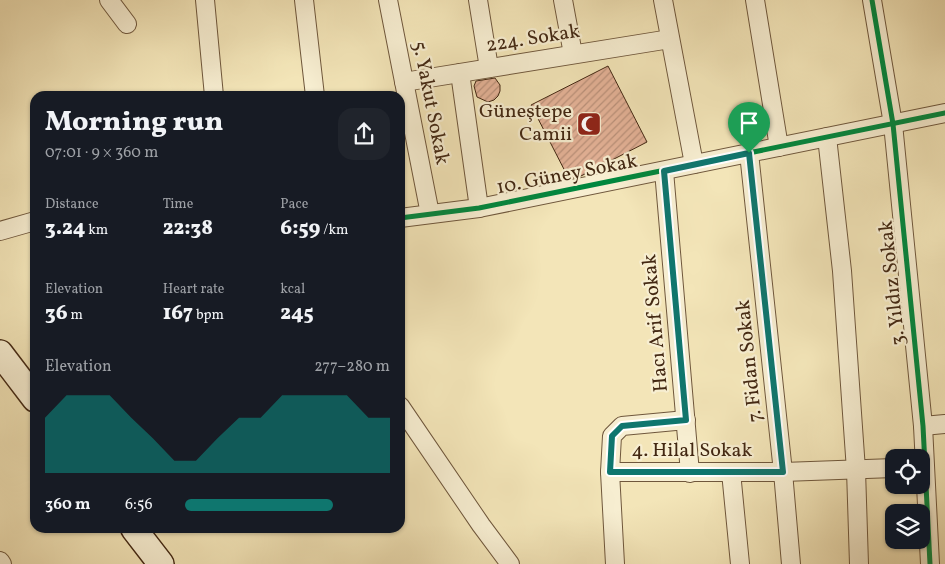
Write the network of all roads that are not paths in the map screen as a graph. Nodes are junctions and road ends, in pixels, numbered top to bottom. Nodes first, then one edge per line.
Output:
1 (109, 0) edge
2 (205, 0) edge
3 (304, 0) edge
4 (388, 0) edge
5 (478, 0) edge
6 (563, 0) edge
7 (662, 0) edge
8 (755, 0) edge
9 (872, 0) edge
10 (127, 24) dead end
11 (670, 39) junction
12 (573, 54) junction
13 (489, 68) junction
14 (460, 73) junction
15 (404, 82) junction
16 (214, 91) edge
17 (313, 91) edge
18 (945, 113) edge
19 (893, 124) junction
20 (827, 137) junction
21 (779, 147) junction
22 (749, 153) junction
23 (694, 164) junction
24 (664, 171) junction
25 (479, 208) junction
26 (430, 214) junction
27 (405, 217) edge
28 (30, 222) edge
29 (0, 231) edge
30 (4, 365) edge
31 (30, 394) edge
32 (405, 413) edge
33 (686, 420) junction
34 (945, 424) edge
35 (922, 426) junction
36 (923, 449) edge
37 (885, 468) edge
38 (856, 470) junction
39 (610, 472) junction
40 (731, 472) junction
41 (783, 472) junction
42 (690, 473) junction
43 (925, 494) edge
44 (137, 533) edge
45 (161, 564) edge
46 (510, 564) edge
47 (615, 564) edge
48 (740, 564) edge
49 (791, 564) edge
50 (860, 564) edge
51 (930, 564) edge

1 - 10 street
2 - 16 street
3 - 17 street
4 - 15 street, 5. Yakut Sokak
5 - 13 street
6 - 12 street
7 - 11 street
8 - 21 street
9 - 19 street, 3. Yıldız Sokak
11 - 12 street, 224. Sokak
11 - 23 street
12 - 13 street, 224. Sokak
13 - 14 street, 224. Sokak
14 - 15 street, 224. Sokak
14 - 25 street
15 - 26 street, 5. Yakut Sokak
18 - 19 street, 10. Güney Sokak
19 - 20 street, 10. Güney Sokak
19 - 35 street, 3. Yıldız Sokak
20 - 21 street, 10. Güney Sokak
20 - 38 street
21 - 22 street, 10. Güney Sokak
22 - 23 street, 10. Güney Sokak
22 - 41 street, 7. Fidan Sokak
23 - 24 street, 10. Güney Sokak
24 - 25 street, 10. Güney Sokak
24 - 33 street, Hacı Arif Sokak
25 - 26 street, 10. Güney Sokak
26 - 27 street, 10. Güney Sokak
28 - 29 street
30 - 31 main road
32 - 46 street
33 - 39 street
33 - 42 street, Hacı Arif Sokak
34 - 35 street
35 - 36 street, 3. Yıldız Sokak
37 - 38 street, 4. Hilal Sokak
38 - 41 street, 4. Hilal Sokak
38 - 50 street
39 - 42 street, 4. Hilal Sokak
39 - 47 street
40 - 41 street, 4. Hilal Sokak
40 - 42 street, 4. Hilal Sokak
40 - 48 street
41 - 49 street, 7. Fidan Sokak
43 - 51 street, 3. Yıldız Sokak
44 - 45 main road

